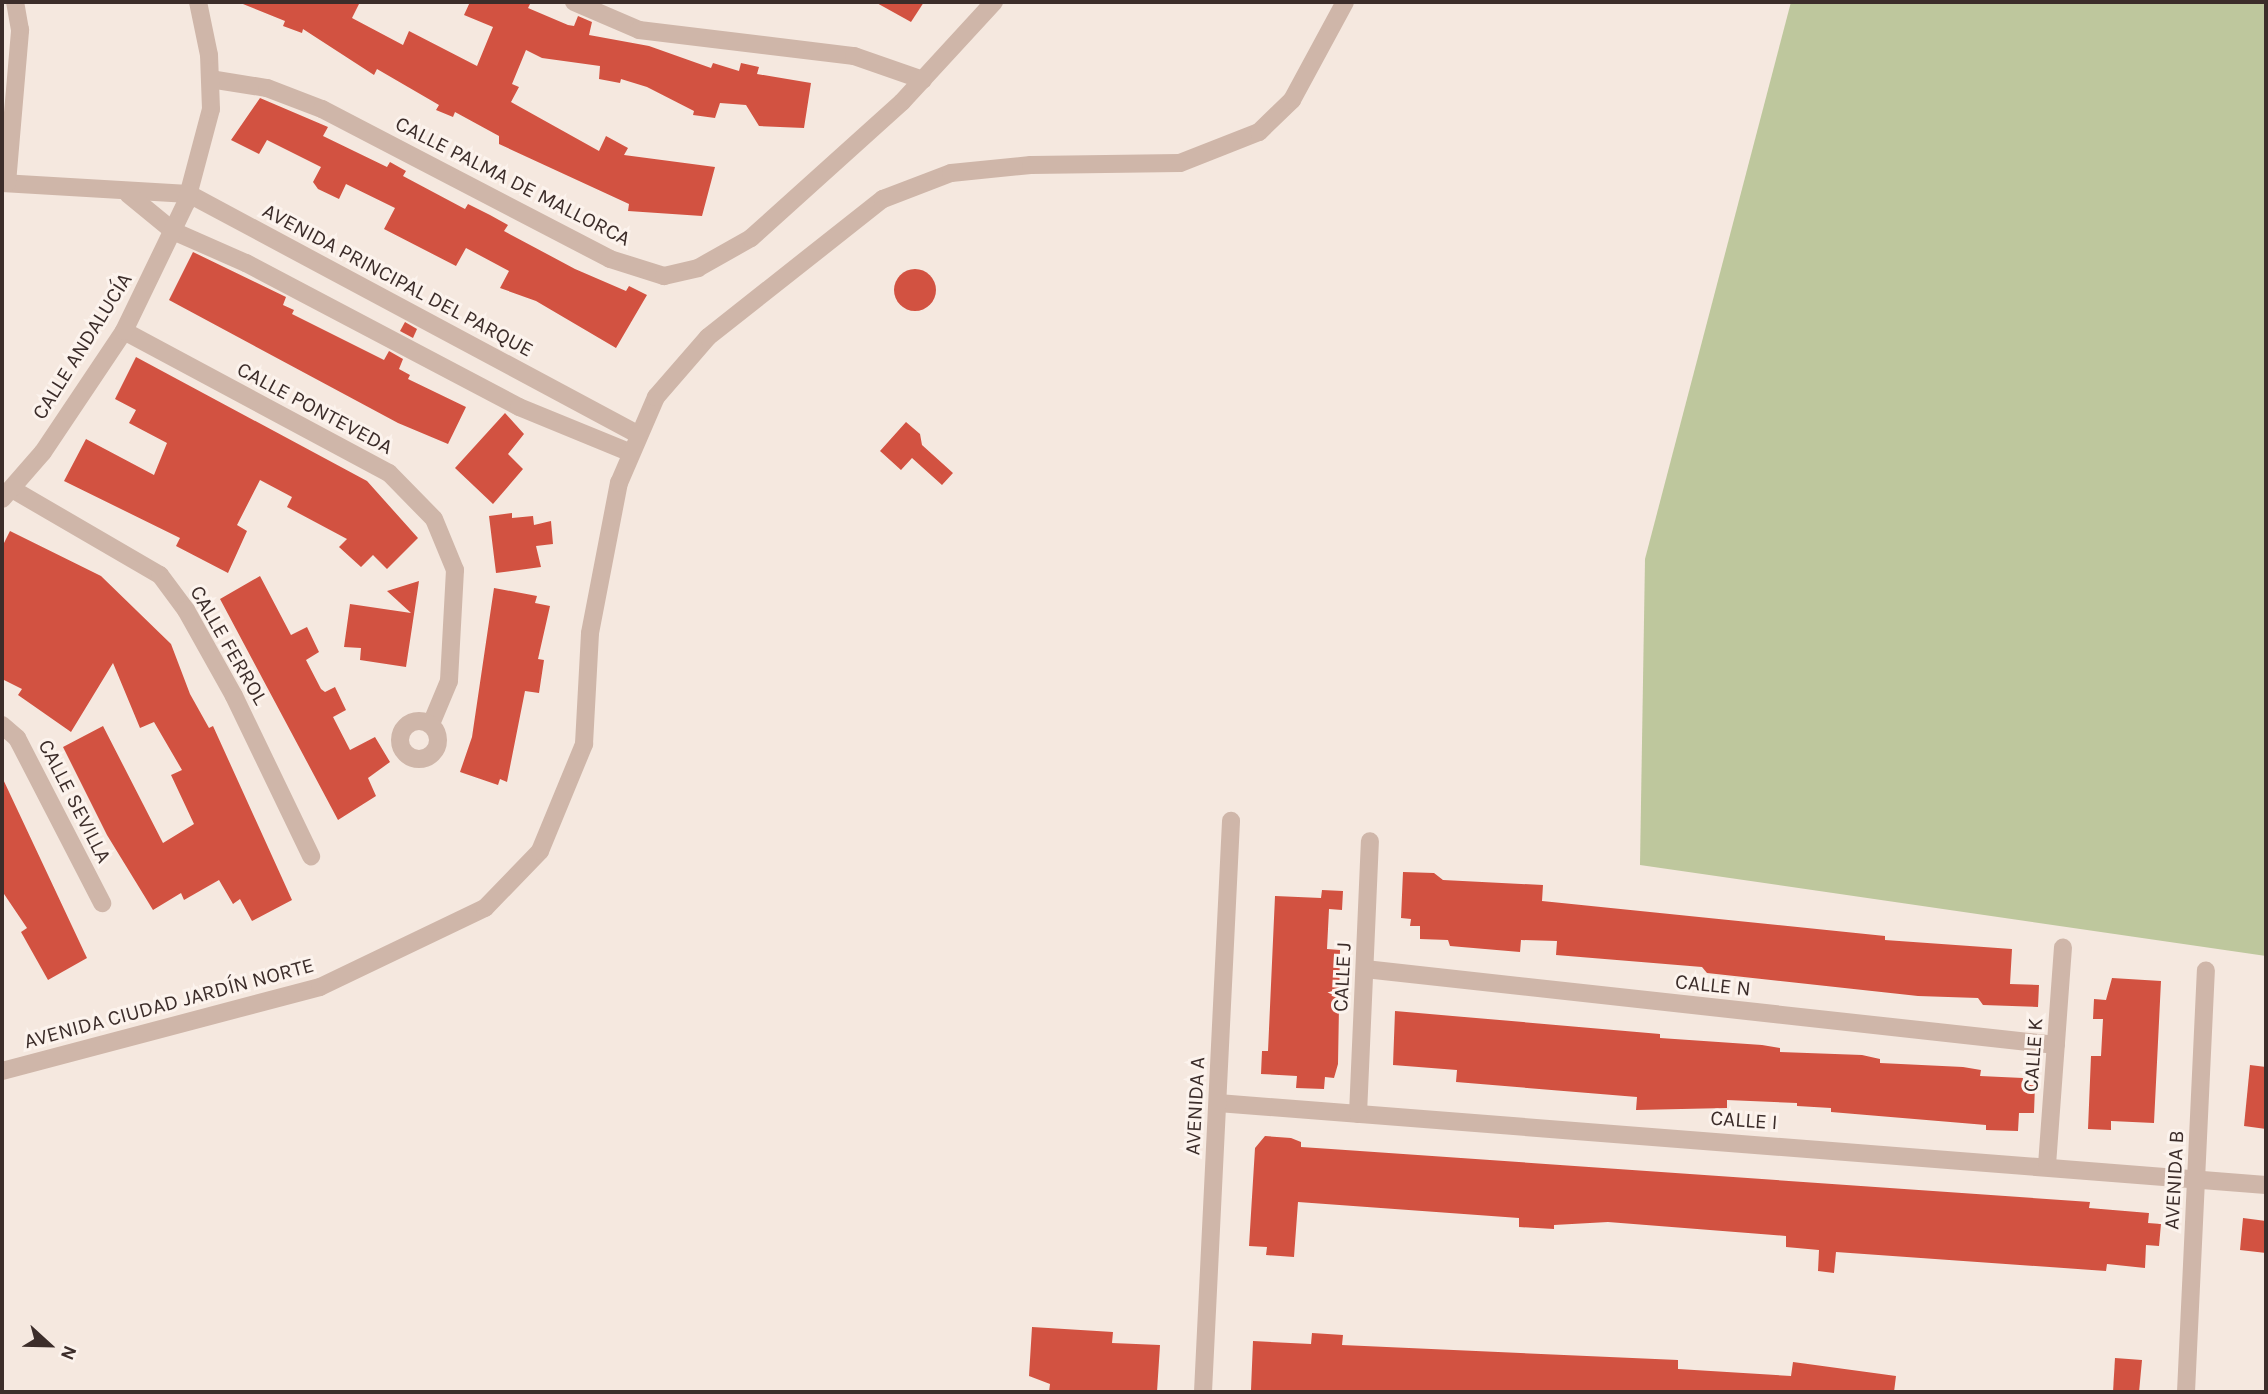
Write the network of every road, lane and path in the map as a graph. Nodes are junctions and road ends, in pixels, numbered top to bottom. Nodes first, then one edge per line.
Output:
1 (15, 2) edge
2 (198, 2) edge
3 (574, 2) edge
4 (994, 2) edge
5 (1345, 2) edge
6 (210, 79) junction
7 (923, 80) junction
8 (4, 183) edge
9 (128, 194) junction
10 (188, 194) junction
11 (173, 231) junction
12 (124, 331) junction
13 (639, 435) junction
14 (631, 453) junction
15 (7, 494) edge
16 (431, 724) dead end
17 (2, 725) edge
18 (1231, 821) dead end
19 (1370, 841) dead end
20 (311, 856) dead end
21 (102, 903) dead end
22 (2063, 948) dead end
23 (1365, 969) junction
24 (2206, 970) dead end
25 (2056, 1045) junction
26 (2, 1071) edge
27 (1219, 1103) junction
28 (1358, 1114) junction
29 (2047, 1164) junction
30 (2197, 1178) junction
31 (2266, 1185) edge
32 (1203, 1392) edge
33 (2186, 1392) edge

1 - 8 street
2 - 6 street, CALLE ANDALUCÍA
3 - 7 street
4 - 7 street, CALLE PALMA DE MALLORCA
5 - 13 street, AVENIDA CIUDAD JARDÍN NORTE
6 - 7 street, CALLE PALMA DE MALLORCA
6 - 10 street, CALLE ANDALUCÍA
8 - 9 street, AVENIDA PRINCIPAL DEL PARQUE
9 - 10 street, AVENIDA PRINCIPAL DEL PARQUE
9 - 11 street
10 - 11 street, CALLE ANDALUCÍA
10 - 13 street, AVENIDA PRINCIPAL DEL PARQUE
11 - 12 street, CALLE ANDALUCÍA
11 - 14 street
12 - 15 street, CALLE ANDALUCÍA
12 - 16 street, CALLE PONTEVEDA
13 - 14 street, AVENIDA CIUDAD JARDÍN NORTE
14 - 26 street, AVENIDA CIUDAD JARDÍN NORTE
15 - 20 street, CALLE FERROL
17 - 21 street, CALLE SEVILLA
18 - 27 street, AVENIDA A
19 - 23 street, CALLE J
22 - 25 street, CALLE K
23 - 25 street, CALLE N
23 - 28 street, CALLE J
24 - 30 street, AVENIDA B
25 - 29 street, CALLE K
27 - 28 street, CALLE I
27 - 32 street, AVENIDA A
28 - 29 street, CALLE I
29 - 30 street, CALLE I
30 - 31 street, CALLE I
30 - 33 street, AVENIDA B

